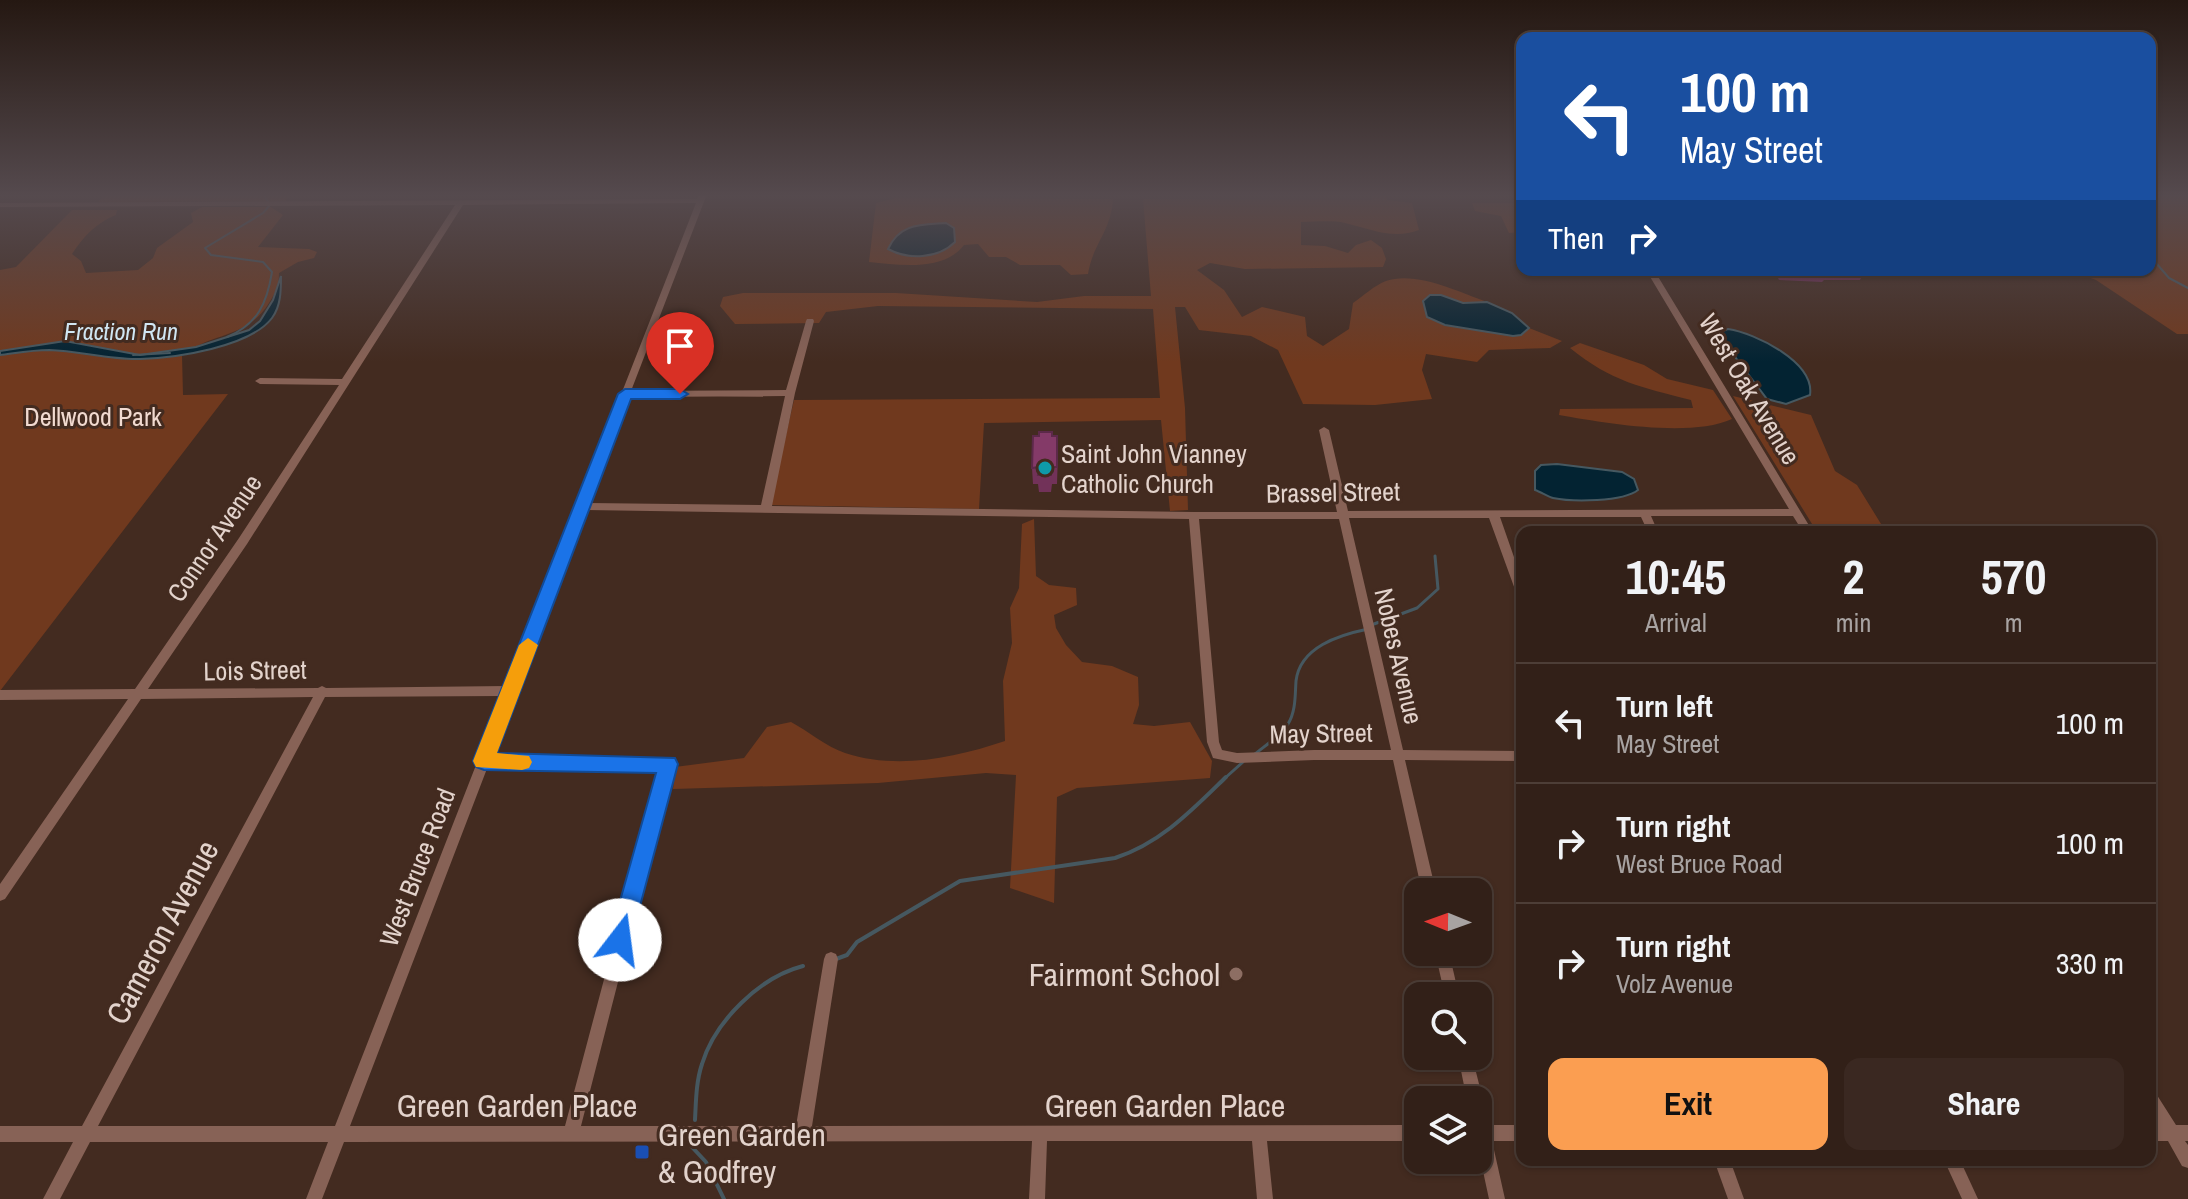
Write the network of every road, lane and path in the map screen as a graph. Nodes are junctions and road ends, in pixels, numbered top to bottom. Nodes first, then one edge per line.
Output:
1 (430, 250) edge
2 (681, 250) edge
3 (1654, 276) edge
4 (810, 321) dead end
5 (260, 381) dead end
6 (345, 382) junction
7 (790, 393) junction
8 (625, 394) junction
9 (1324, 430) dead end
10 (582, 506) junction
11 (766, 508) junction
12 (1796, 512) junction
13 (1341, 513) junction
14 (1493, 513) junction
15 (1645, 514) junction
16 (1194, 516) junction
17 (1650, 526) edge
18 (1804, 526) edge
19 (1516, 578) edge
20 (322, 691) junction
21 (511, 691) junction
22 (0, 695) edge
23 (134, 695) junction
24 (1399, 755) junction
25 (1516, 756) edge
26 (484, 761) junction
27 (1426, 878) edge
28 (0, 895) edge
29 (831, 959) dead end
30 (2156, 1104) edge
31 (86, 1133) junction
32 (340, 1133) junction
33 (571, 1133) junction
34 (803, 1133) junction
35 (1040, 1133) junction
36 (1259, 1133) junction
37 (1404, 1133) edge
38 (1492, 1133) edge
39 (1516, 1133) edge
40 (2156, 1133) edge
41 (2180, 1133) edge
42 (0, 1134) edge
43 (2188, 1160) edge
44 (1724, 1166) edge
45 (1955, 1166) edge
46 (1491, 1174) edge
47 (51, 1199) edge
48 (314, 1199) edge
49 (1037, 1199) edge
50 (1265, 1199) edge
51 (1497, 1199) edge
52 (1736, 1199) edge
53 (1970, 1199) edge

1 - 6 street, Connor Avenue
2 - 8 street, West Bruce Road
3 - 12 street, West Oak Avenue
4 - 7 street
5 - 6 street
6 - 23 street, Connor Avenue
7 - 8 street
7 - 11 street
8 - 10 street, West Bruce Road
9 - 13 street, Nobes Avenue
10 - 11 street, Brassel Street
10 - 21 street, West Bruce Road
11 - 16 street, Brassel Street
12 - 15 street, Brassel Street
12 - 18 street, West Oak Avenue
13 - 14 street, Brassel Street
13 - 16 street, Brassel Street
13 - 24 street, Nobes Avenue
14 - 15 street, Brassel Street
14 - 19 street
15 - 17 street
16 - 24 street, May Street
20 - 21 street, Lois Street
20 - 23 street, Lois Street
20 - 31 street, Cameron Avenue
21 - 26 street, West Bruce Road
22 - 23 street, Lois Street
23 - 28 street, Connor Avenue
24 - 25 street, May Street
24 - 27 street, Nobes Avenue
26 - 32 street, West Bruce Road
26 - 33 street
29 - 34 street
30 - 41 street
31 - 32 street, Green Garden Place
31 - 42 street, Green Garden Place
31 - 47 street, Cameron Avenue
32 - 33 street, Green Garden Place
32 - 48 street, West Bruce Road
33 - 34 street, Green Garden Place
34 - 35 street, Green Garden Place
35 - 36 street, Green Garden Place
35 - 49 street
36 - 37 street, Green Garden Place
36 - 50 street
38 - 39 street
40 - 41 street
41 - 43 street
44 - 52 street
45 - 53 street
46 - 51 street

